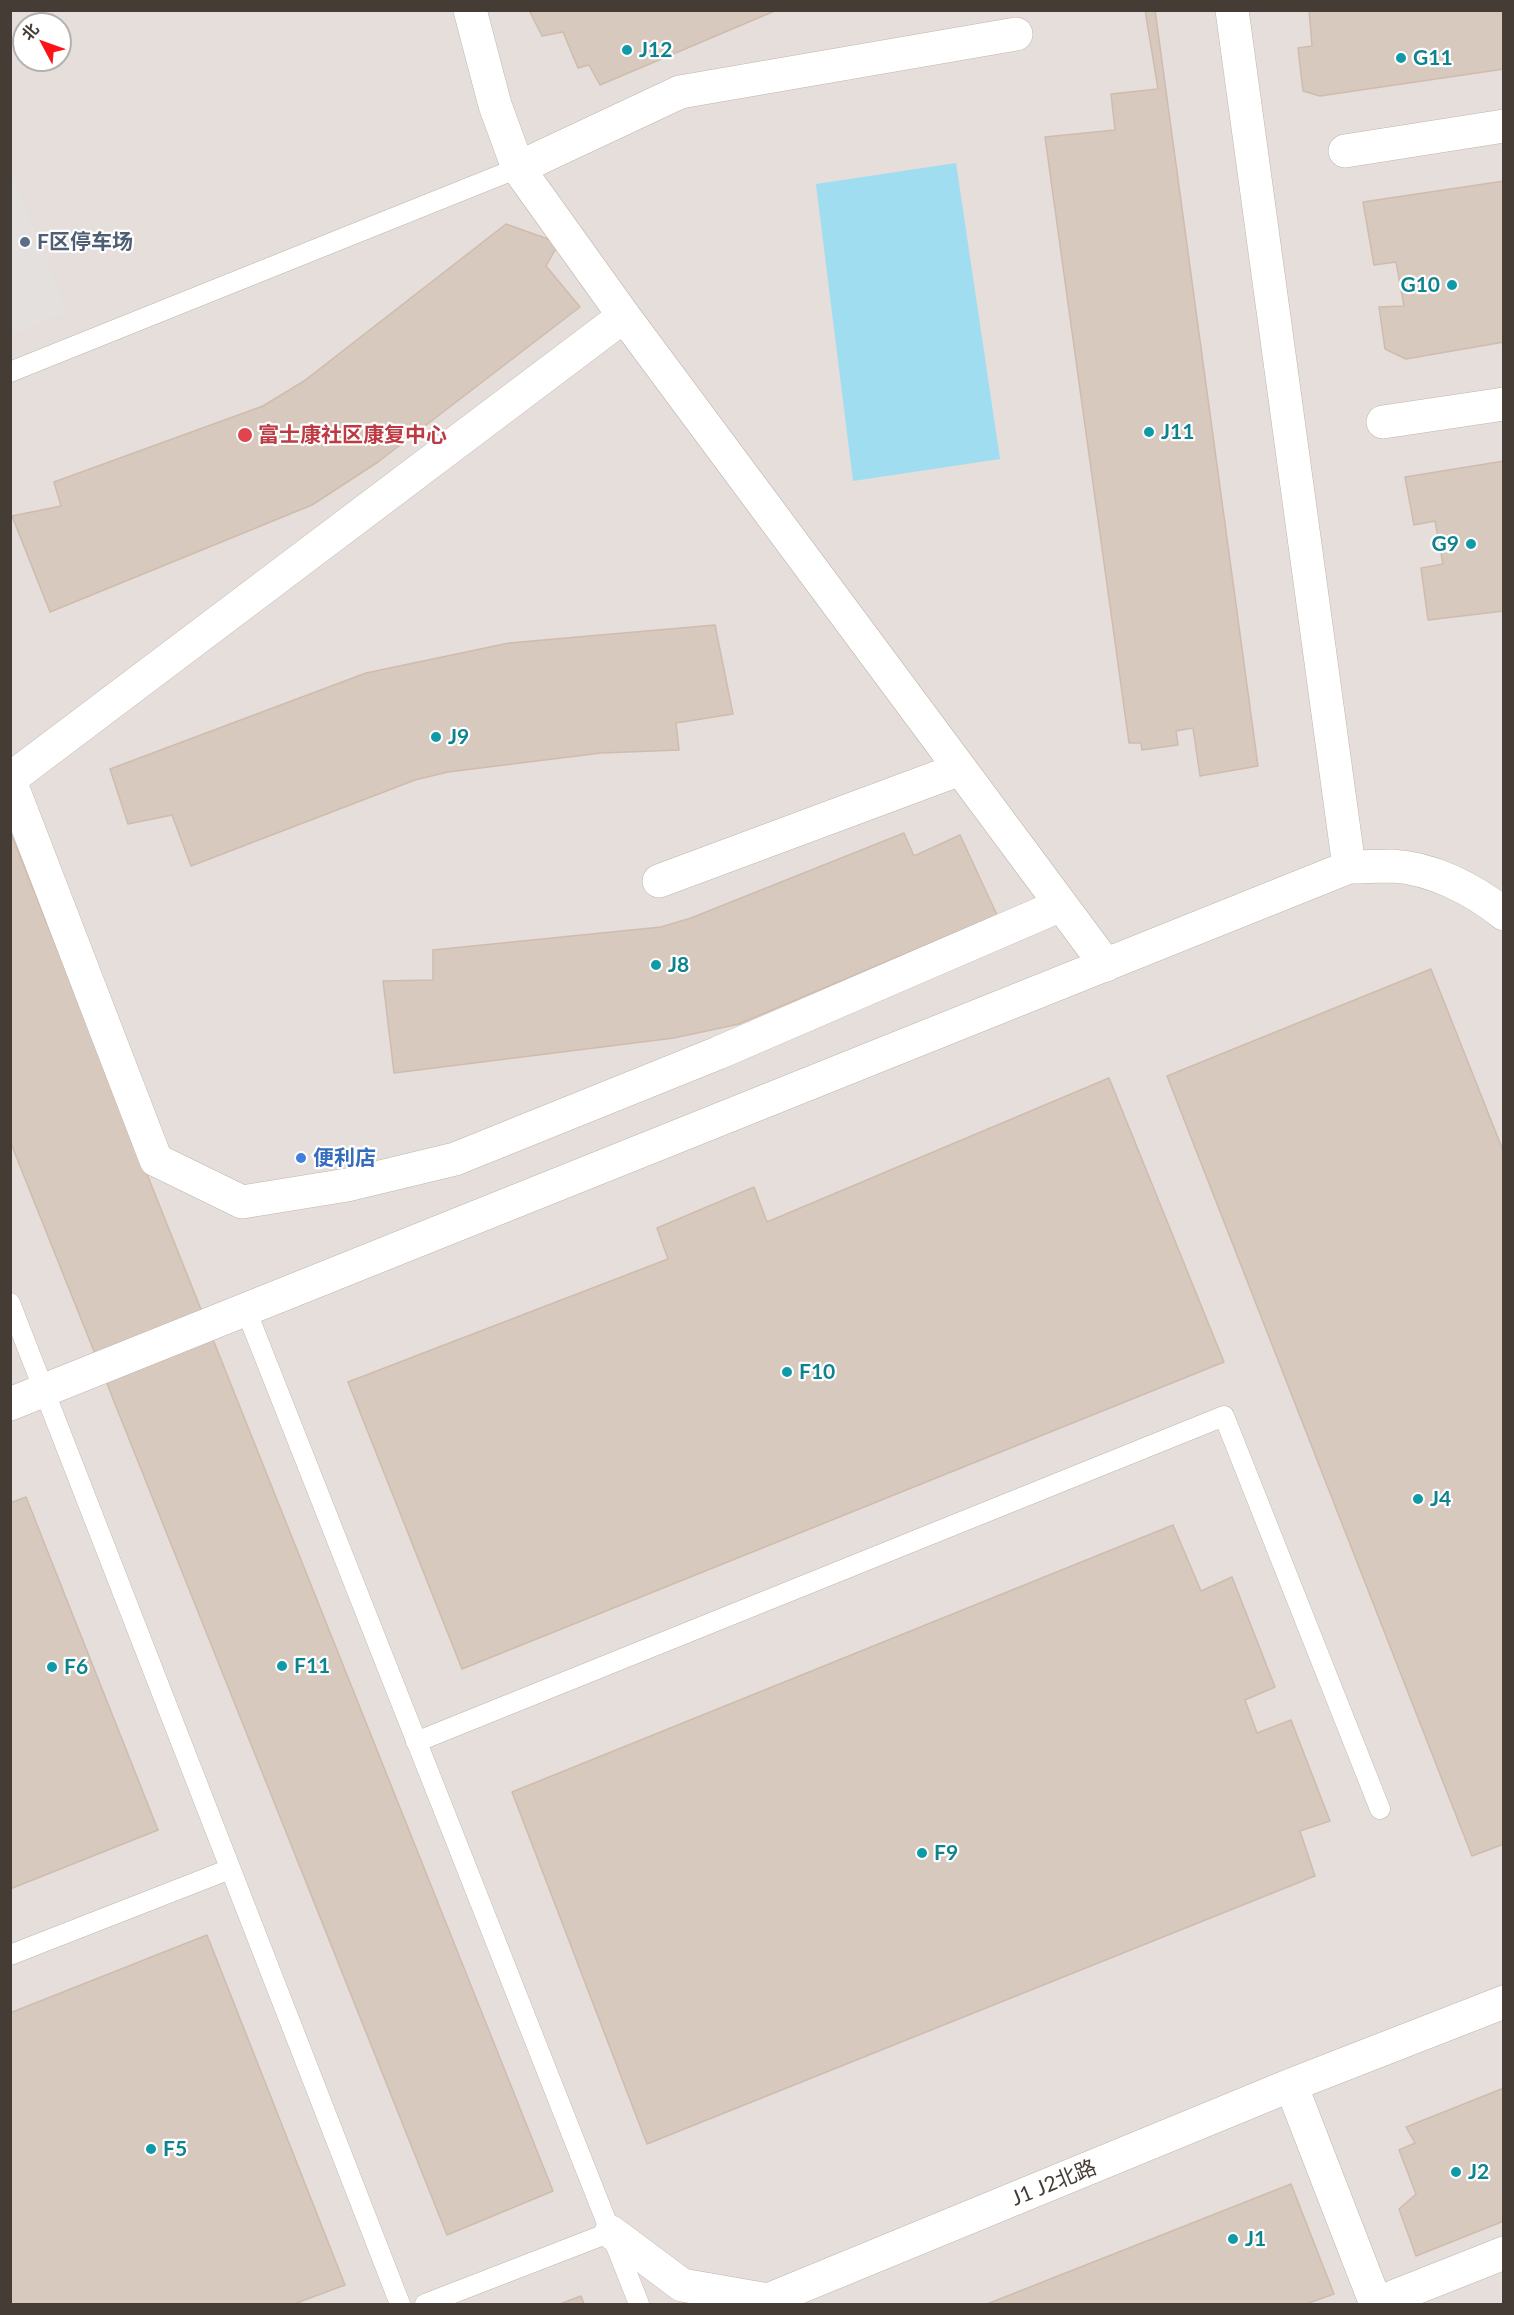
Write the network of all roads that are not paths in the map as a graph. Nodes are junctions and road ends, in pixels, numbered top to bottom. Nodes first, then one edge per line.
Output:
1 (470, 10) edge
2 (1232, 10) edge
3 (1016, 34) dead end
4 (1503, 126) edge
5 (1345, 151) dead end
6 (519, 168) junction
7 (624, 316) junction
8 (10, 372) edge
9 (1503, 404) edge
10 (1383, 422) dead end
11 (960, 769) junction
12 (10, 780) edge
13 (1349, 867) junction
14 (659, 881) dead end
15 (1061, 905) junction
16 (1503, 914) edge
17 (1106, 965) junction
18 (10, 1303) edge
19 (246, 1310) junction
20 (45, 1391) junction
21 (10, 1404) edge
22 (416, 1742) junction
23 (1380, 1809) dead end
24 (230, 1869) junction
25 (10, 1955) edge
26 (1503, 2002) edge
27 (1291, 2085) junction
28 (610, 2232) junction
29 (1503, 2253) edge
30 (400, 2304) edge
31 (425, 2304) edge
32 (639, 2304) edge
33 (1375, 2304) edge

1 - 6 street
2 - 13 street
3 - 6 street
4 - 5 street
6 - 7 street
6 - 8 lane
7 - 11 street
7 - 12 street
9 - 10 street
11 - 14 street
11 - 15 street
12 - 15 street
13 - 16 street
13 - 17 street
15 - 17 street
17 - 19 street
18 - 20 lane
19 - 20 street
19 - 22 lane
20 - 21 street
20 - 24 lane
22 - 23 lane
22 - 28 lane
24 - 25 lane
24 - 30 lane
26 - 27 street, J1 J2北路
27 - 28 street, J1 J2北路
27 - 33 street
28 - 31 lane
28 - 32 lane
29 - 33 street

